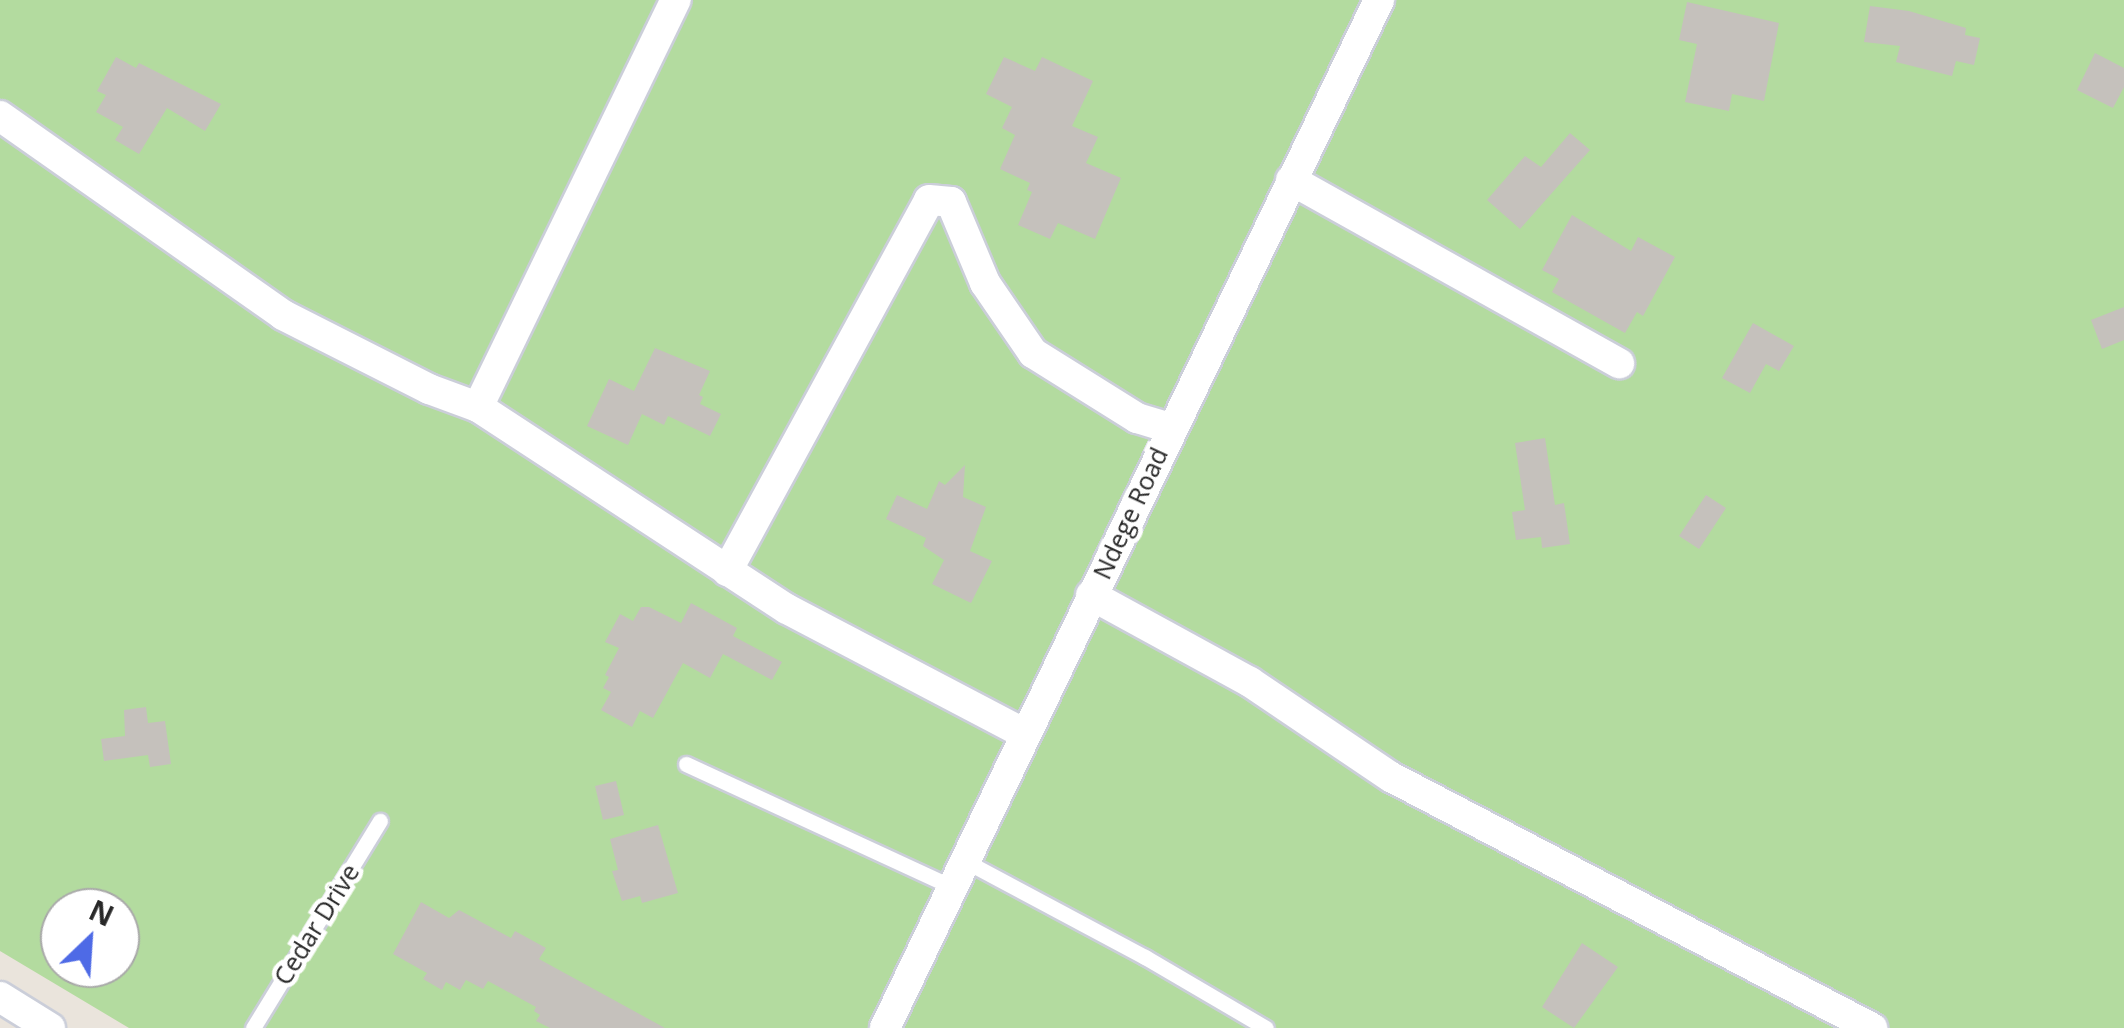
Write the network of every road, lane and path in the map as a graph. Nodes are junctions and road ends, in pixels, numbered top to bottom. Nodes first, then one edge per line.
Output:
1 (676, 0) edge
2 (1379, 0) edge
3 (0, 116) edge
4 (1291, 180) junction
5 (1619, 363) dead end
6 (478, 407) junction
7 (1170, 428) junction
8 (727, 571) junction
9 (1091, 595) junction
10 (1025, 734) junction
11 (686, 764) dead end
12 (380, 821) dead end
13 (958, 874) junction
14 (0, 997) edge
15 (50, 1028) edge
16 (252, 1028) edge
17 (885, 1028) edge
18 (1266, 1028) edge
19 (1872, 1028) edge

1 - 6 street
2 - 4 street, Ndege Road
3 - 6 street
4 - 5 street
4 - 7 street, Ndege Road
6 - 8 street
7 - 8 street
7 - 9 street, Ndege Road
8 - 10 street
9 - 10 street, Ndege Road
9 - 19 street
10 - 13 street, Ndege Road
11 - 13 lane
12 - 16 lane, Cedar Drive
13 - 17 street, Ndege Road
13 - 18 lane
14 - 15 street

